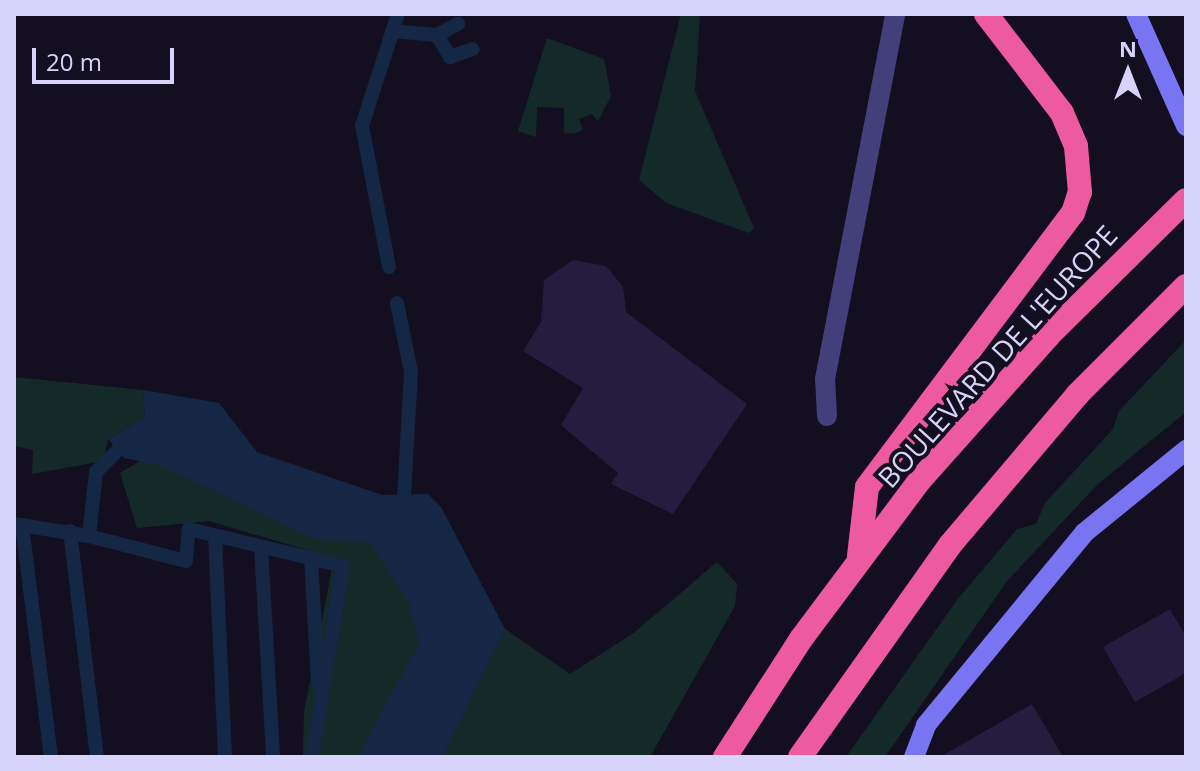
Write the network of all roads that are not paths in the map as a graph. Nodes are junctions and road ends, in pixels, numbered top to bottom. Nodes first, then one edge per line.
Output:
1 (895, 14) edge
2 (986, 14) edge
3 (1136, 14) edge
4 (1186, 126) edge
5 (1186, 200) edge
6 (1186, 286) edge
7 (827, 416) dead end
8 (1186, 450) edge
9 (859, 558) junction
10 (725, 757) edge
11 (800, 757) edge
12 (914, 757) edge

1 - 7 street
2 - 9 highway
3 - 4 street
5 - 9 highway, BOULEVARD DE L'EUROPE
6 - 11 highway
8 - 12 street
9 - 10 highway, BOULEVARD DE L'EUROPE

